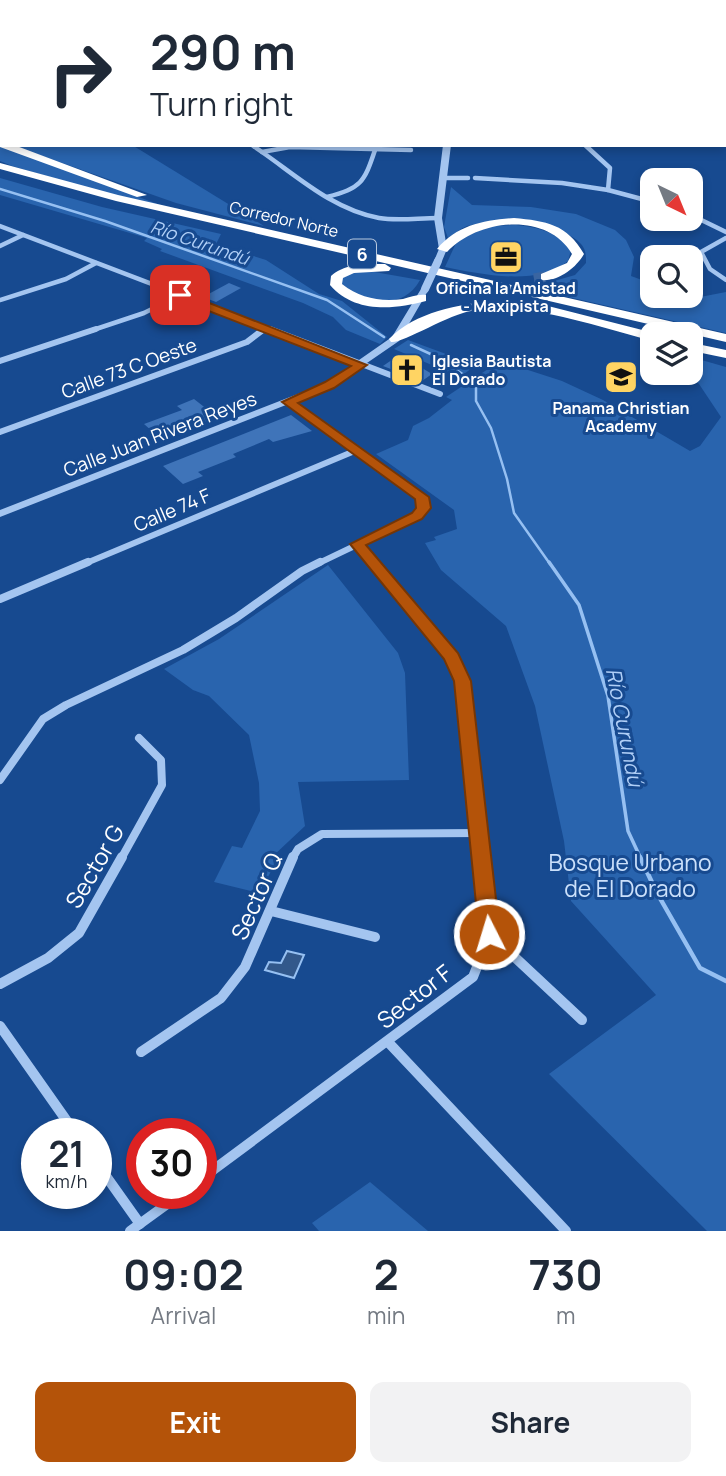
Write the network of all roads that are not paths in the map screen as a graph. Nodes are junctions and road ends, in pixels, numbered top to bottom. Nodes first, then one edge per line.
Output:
1 (10, 147) edge
2 (254, 147) edge
3 (447, 147) edge
4 (586, 147) edge
5 (375, 150) junction
6 (411, 150) dead end
7 (262, 152) junction
8 (0, 166) edge
9 (0, 174) edge
10 (445, 178) junction
11 (468, 178) dead end
12 (475, 178) dead end
13 (608, 190) junction
14 (327, 197) junction
15 (640, 199) edge
16 (439, 218) junction
17 (704, 221) edge
18 (217, 222) junction
19 (0, 226) edge
20 (726, 232) edge
21 (23, 235) junction
22 (726, 238) edge
23 (0, 246) edge
24 (441, 255) junction
25 (96, 263) junction
26 (385, 268) junction
27 (479, 280) junction
28 (726, 281) edge
29 (423, 294) junction
30 (180, 295) junction
31 (0, 300) edge
32 (640, 326) edge
33 (266, 328) junction
34 (640, 334) edge
35 (726, 338) edge
36 (396, 339) junction
37 (703, 341) edge
38 (726, 346) edge
39 (703, 349) edge
40 (726, 354) edge
41 (0, 361) edge
42 (360, 365) junction
43 (440, 394) dead end
44 (289, 402) junction
45 (0, 432) edge
46 (357, 450) junction
47 (0, 514) edge
48 (357, 544) junction
49 (0, 599) edge
50 (139, 738) dead end
51 (0, 780) edge
52 (481, 833) junction
53 (271, 911) junction
54 (489, 934) junction
55 (375, 937) dead end
56 (0, 985) edge
57 (582, 1020) dead end
58 (0, 1026) edge
59 (388, 1042) junction
60 (141, 1052) dead end
61 (65, 1118) edge
62 (217, 1167) edge
63 (112, 1189) edge
64 (160, 1209) edge
65 (135, 1227) edge
66 (566, 1231) edge

1 - 18 highway
2 - 7 street
3 - 10 street
4 - 13 street
5 - 6 street
5 - 7 street
5 - 14 street
7 - 14 street
8 - 18 highway, Corredor Norte / 6
9 - 26 highway, Corredor Norte / 6
10 - 11 street
10 - 16 street
12 - 13 street
13 - 15 street
14 - 16 street
16 - 24 street
17 - 20 street
18 - 27 highway, Corredor Norte / 6
19 - 21 street
21 - 23 street
21 - 25 street
22 - 28 street
24 - 27 highway
24 - 29 street, Calle Juan Rivera Reyes, bridge
25 - 30 street
25 - 31 street
26 - 29 highway
26 - 32 highway, Corredor Norte / 6
27 - 35 highway, Corredor Norte / 6
29 - 36 street, Calle Juan Rivera Reyes
30 - 33 street
30 - 41 street
33 - 42 street
33 - 45 street, Calle 73 C Oeste
34 - 36 highway
36 - 42 street, Calle Juan Rivera Reyes
37 - 38 highway
39 - 40 highway
42 - 43 street
42 - 44 street, Calle Juan Rivera Reyes
44 - 46 street
44 - 47 street, Calle Juan Rivera Reyes
46 - 48 street
46 - 49 street, Calle 74 F
48 - 51 street
48 - 52 street, Sector F
50 - 56 street, Sector G
52 - 53 street, Sector Q
52 - 54 street, Sector F
53 - 55 street
53 - 60 street, Sector Q
54 - 57 street
54 - 59 street, Sector F
58 - 61 street
59 - 62 street, Sector F
59 - 66 street
63 - 65 street
64 - 65 street

